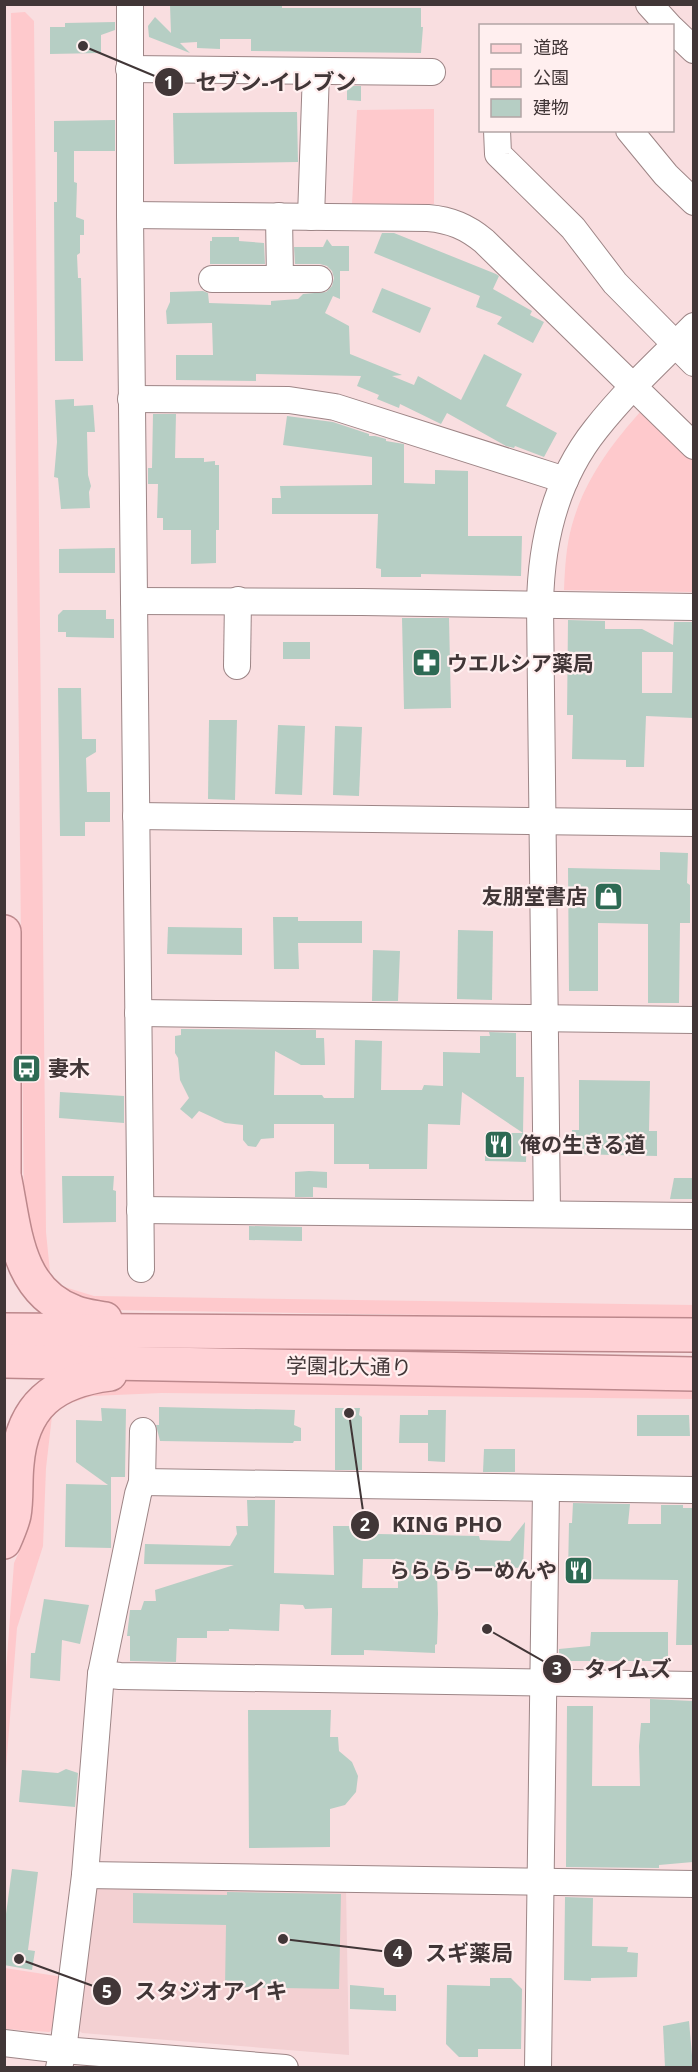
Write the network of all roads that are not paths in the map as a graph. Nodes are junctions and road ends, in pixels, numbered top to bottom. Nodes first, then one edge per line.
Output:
1 (130, 4) edge
2 (649, 4) edge
3 (667, 24) edge
4 (674, 31) edge
5 (693, 50) edge
6 (129, 69) junction
7 (315, 71) junction
8 (432, 72) dead end
9 (496, 132) edge
10 (631, 132) edge
11 (693, 202) edge
12 (130, 215) junction
13 (279, 216) junction
14 (312, 217) junction
15 (212, 279) dead end
16 (280, 279) junction
17 (319, 279) dead end
18 (693, 326) edge
19 (675, 345) junction
20 (693, 363) edge
21 (633, 387) junction
22 (131, 399) junction
23 (693, 446) edge
24 (565, 480) junction
25 (238, 600) junction
26 (134, 601) junction
27 (540, 605) junction
28 (693, 607) edge
29 (237, 666) dead end
30 (136, 816) junction
31 (543, 820) junction
32 (693, 823) edge
33 (4, 932) edge
34 (138, 1013) junction
35 (545, 1018) junction
36 (693, 1020) edge
37 (4, 1180) edge
38 (4, 1185) edge
39 (140, 1210) junction
40 (547, 1214) junction
41 (693, 1216) edge
42 (141, 1269) dead end
43 (4, 1330) edge
44 (172, 1332) junction
45 (693, 1335) edge
46 (4, 1360) edge
47 (234, 1364) junction
48 (693, 1374) edge
49 (143, 1431) dead end
50 (142, 1482) junction
51 (546, 1489) junction
52 (693, 1490) edge
53 (4, 1542) edge
54 (101, 1674) junction
55 (544, 1683) junction
56 (693, 1685) edge
57 (85, 1875) junction
58 (541, 1882) junction
59 (693, 1884) edge
60 (4, 2043) edge
61 (61, 2059) edge
62 (285, 2067) edge
63 (538, 2067) edge

1 - 6 street
2 - 3 street
4 - 5 street
6 - 7 street
6 - 12 street
7 - 8 street
7 - 14 street
9 - 19 street
10 - 11 street
12 - 13 street
12 - 22 street
13 - 14 street
13 - 16 street
14 - 21 street
15 - 16 street
16 - 17 street
18 - 19 street
19 - 20 street
19 - 21 street
21 - 23 street
21 - 24 street
22 - 24 street
22 - 26 street
24 - 27 street
25 - 26 street
25 - 27 street
25 - 29 street
26 - 30 street
27 - 28 street
27 - 31 street
30 - 31 street
30 - 34 street
31 - 32 street
31 - 35 street
33 - 37 main road
34 - 35 street
34 - 39 street
35 - 36 street
35 - 40 street
37 - 38 main road
37 - 44 main road
39 - 40 street
39 - 42 street
40 - 41 street
43 - 44 main road, 学園北大通り
44 - 45 main road, 学園北大通り
46 - 47 main road, 学園北大通り
47 - 48 main road, 学園北大通り
47 - 53 main road
49 - 50 street
50 - 51 street
50 - 54 street
51 - 52 street
51 - 55 street
54 - 55 street
54 - 57 street
55 - 56 street
55 - 58 street
57 - 58 street
57 - 61 street
58 - 59 street
58 - 63 street
60 - 61 street
61 - 62 street

